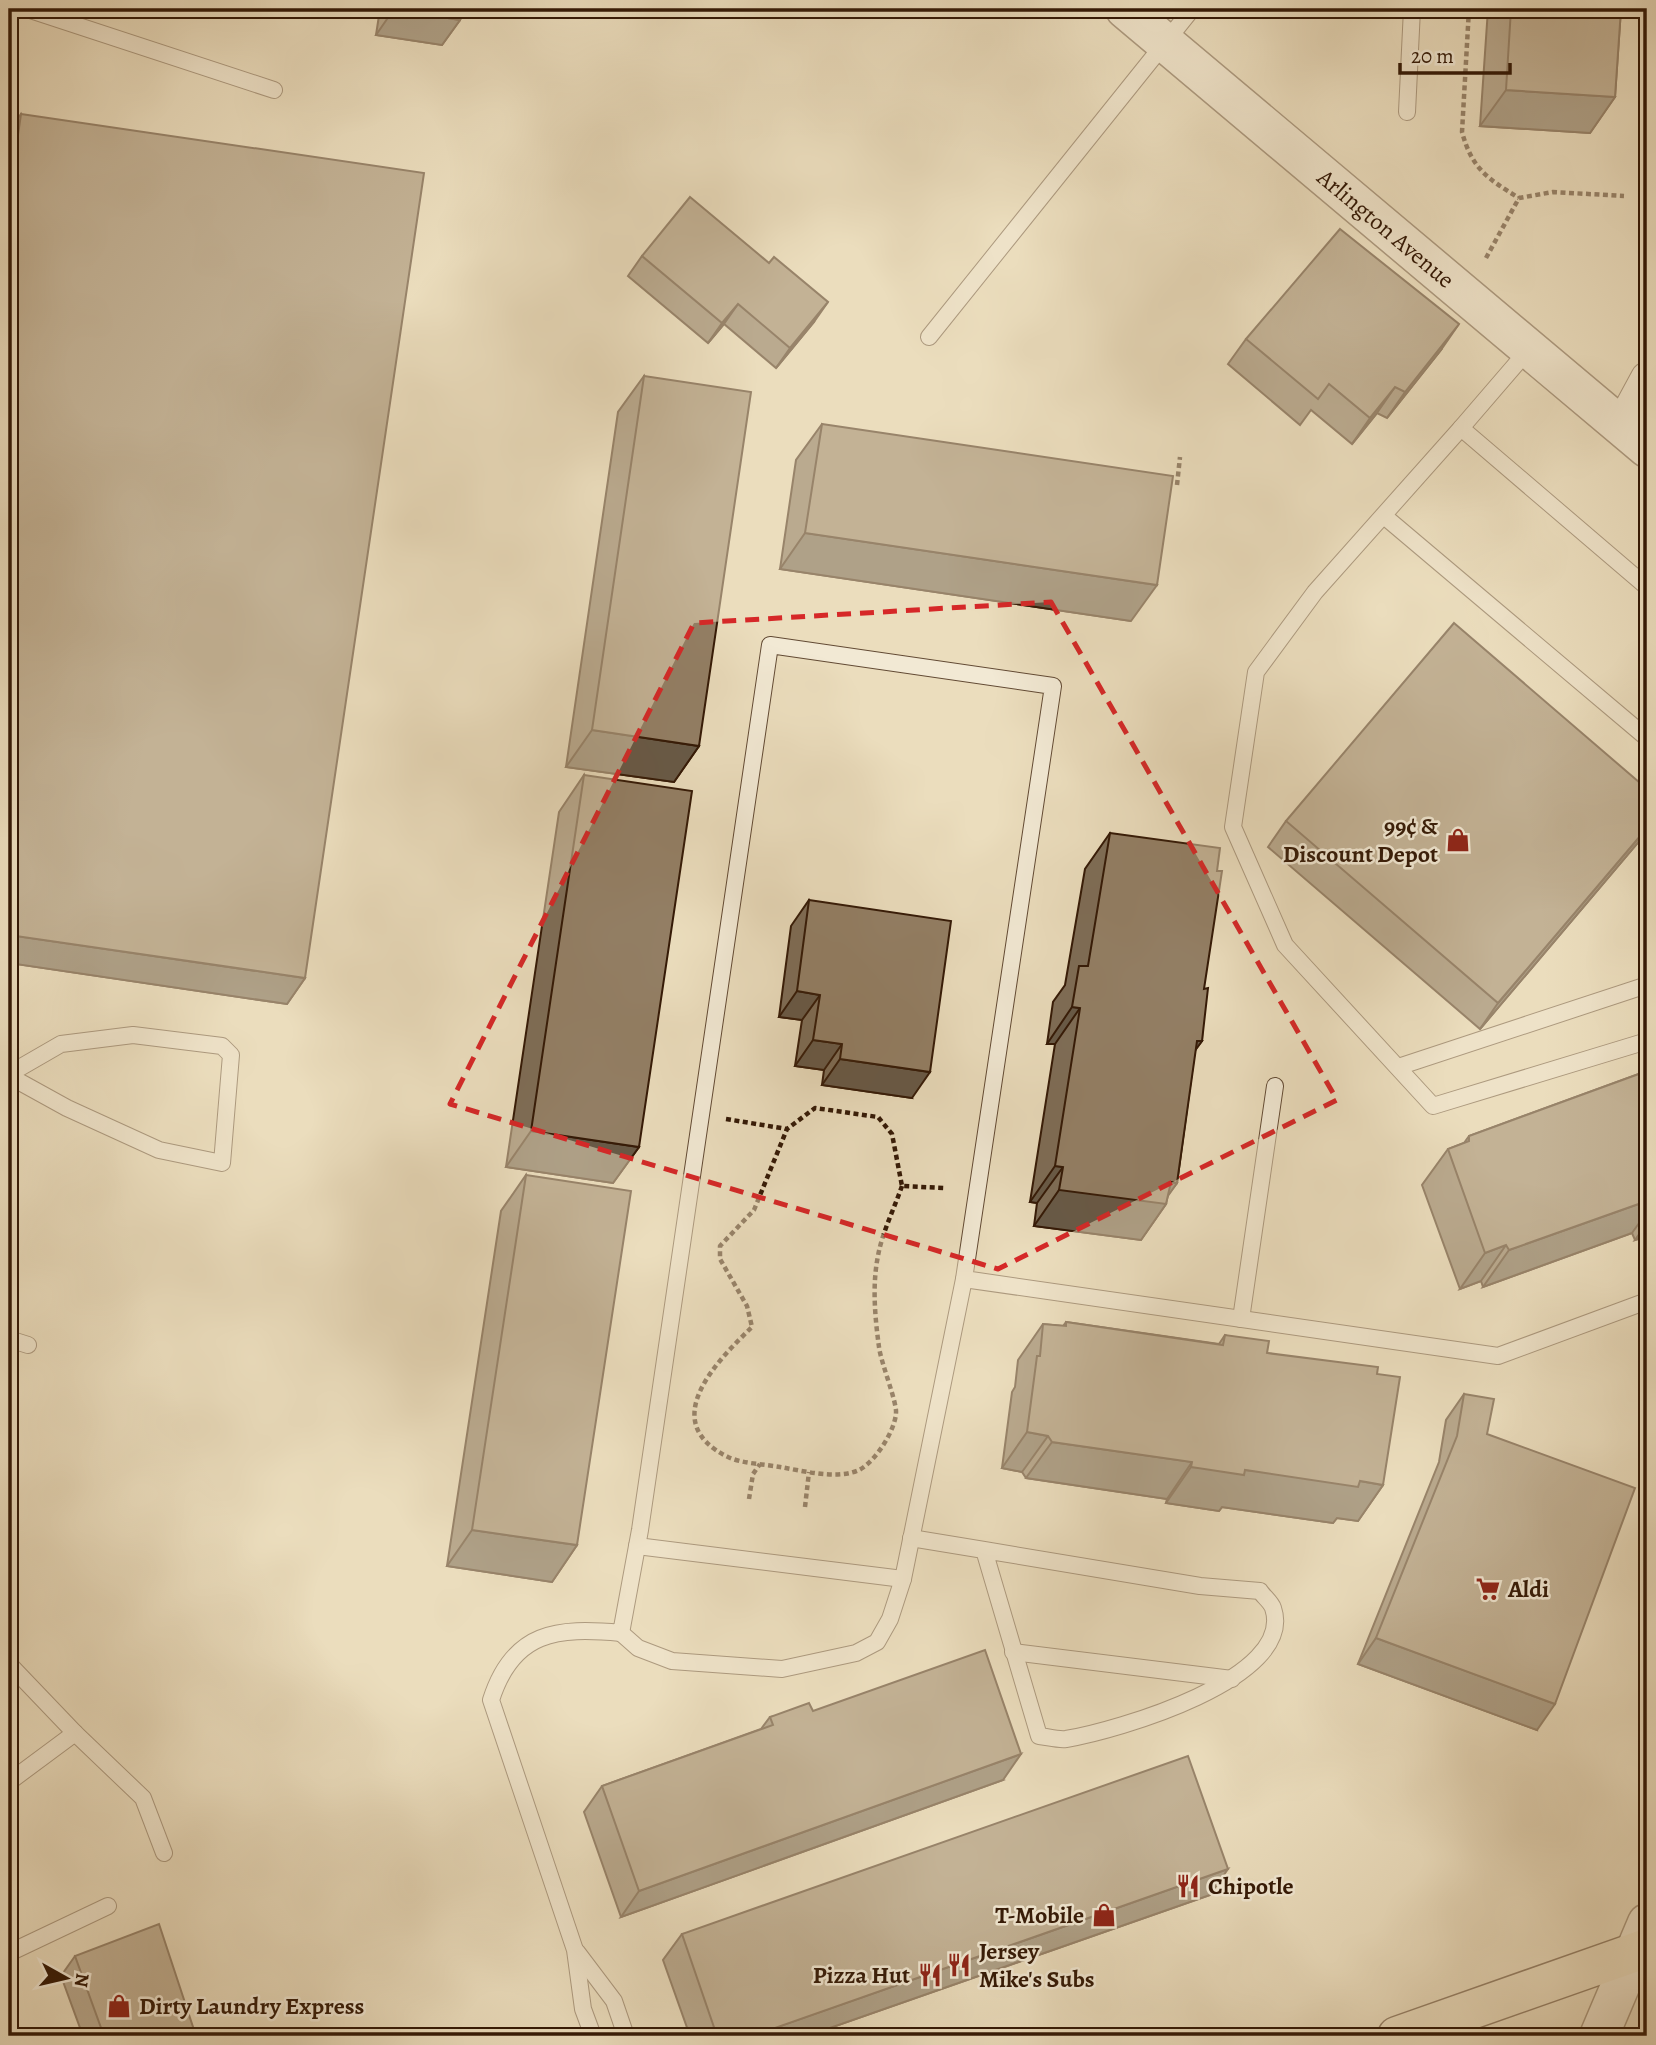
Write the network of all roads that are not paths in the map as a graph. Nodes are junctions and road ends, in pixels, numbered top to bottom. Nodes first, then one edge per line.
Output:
1 (27, 9) edge
2 (1125, 9) edge
3 (1192, 9) edge
4 (1412, 9) edge
5 (1165, 42) junction
6 (274, 90) dead end
7 (1407, 112) dead end
8 (929, 337) dead end
9 (1530, 349) junction
10 (1647, 378) edge
11 (1461, 428) junction
12 (1634, 437) edge
13 (1384, 516) junction
14 (1647, 587) edge
15 (1647, 738) edge
16 (1647, 985) edge
17 (1647, 1041) edge
18 (1398, 1068) junction
19 (9, 1075) edge
20 (1275, 1086) dead end
21 (964, 1279) junction
22 (1647, 1301) edge
23 (1241, 1319) junction
24 (9, 1339) edge
25 (28, 1345) dead end
26 (911, 1538) junction
27 (637, 1546) junction
28 (984, 1550) junction
29 (903, 1579) junction
30 (621, 1633) junction
31 (1013, 1652) junction
32 (9, 1664) edge
33 (1232, 1679) junction
34 (75, 1733) junction
35 (9, 1782) edge
36 (164, 1853) dead end
37 (108, 1906) dead end
38 (1643, 1941) edge
39 (575, 1950) junction
40 (9, 1952) edge
41 (9, 2031) edge
42 (11, 2036) edge
43 (593, 2036) edge
44 (626, 2036) edge
45 (1397, 2036) edge
46 (1599, 2036) edge

1 - 6 lane
2 - 5 street, Arlington Avenue
3 - 5 lane
4 - 7 lane
5 - 8 lane
5 - 9 street, Arlington Avenue
9 - 11 lane
9 - 12 street, Arlington Avenue
10 - 12 street
11 - 13 lane
11 - 14 lane
13 - 15 lane
13 - 18 lane
16 - 18 lane
17 - 18 lane
19 - 19 lane
20 - 23 lane
21 - 23 lane
21 - 26 lane
21 - 27 lane
22 - 23 lane
24 - 25 lane
26 - 28 lane
26 - 29 lane
27 - 29 lane
27 - 30 lane
28 - 31 lane
28 - 33 lane
29 - 30 lane
30 - 39 lane
31 - 33 lane
31 - 33 lane
32 - 34 lane
34 - 35 lane
34 - 36 lane
37 - 40 lane
38 - 45 main road
38 - 46 street
39 - 43 lane
39 - 44 lane
41 - 42 lane

